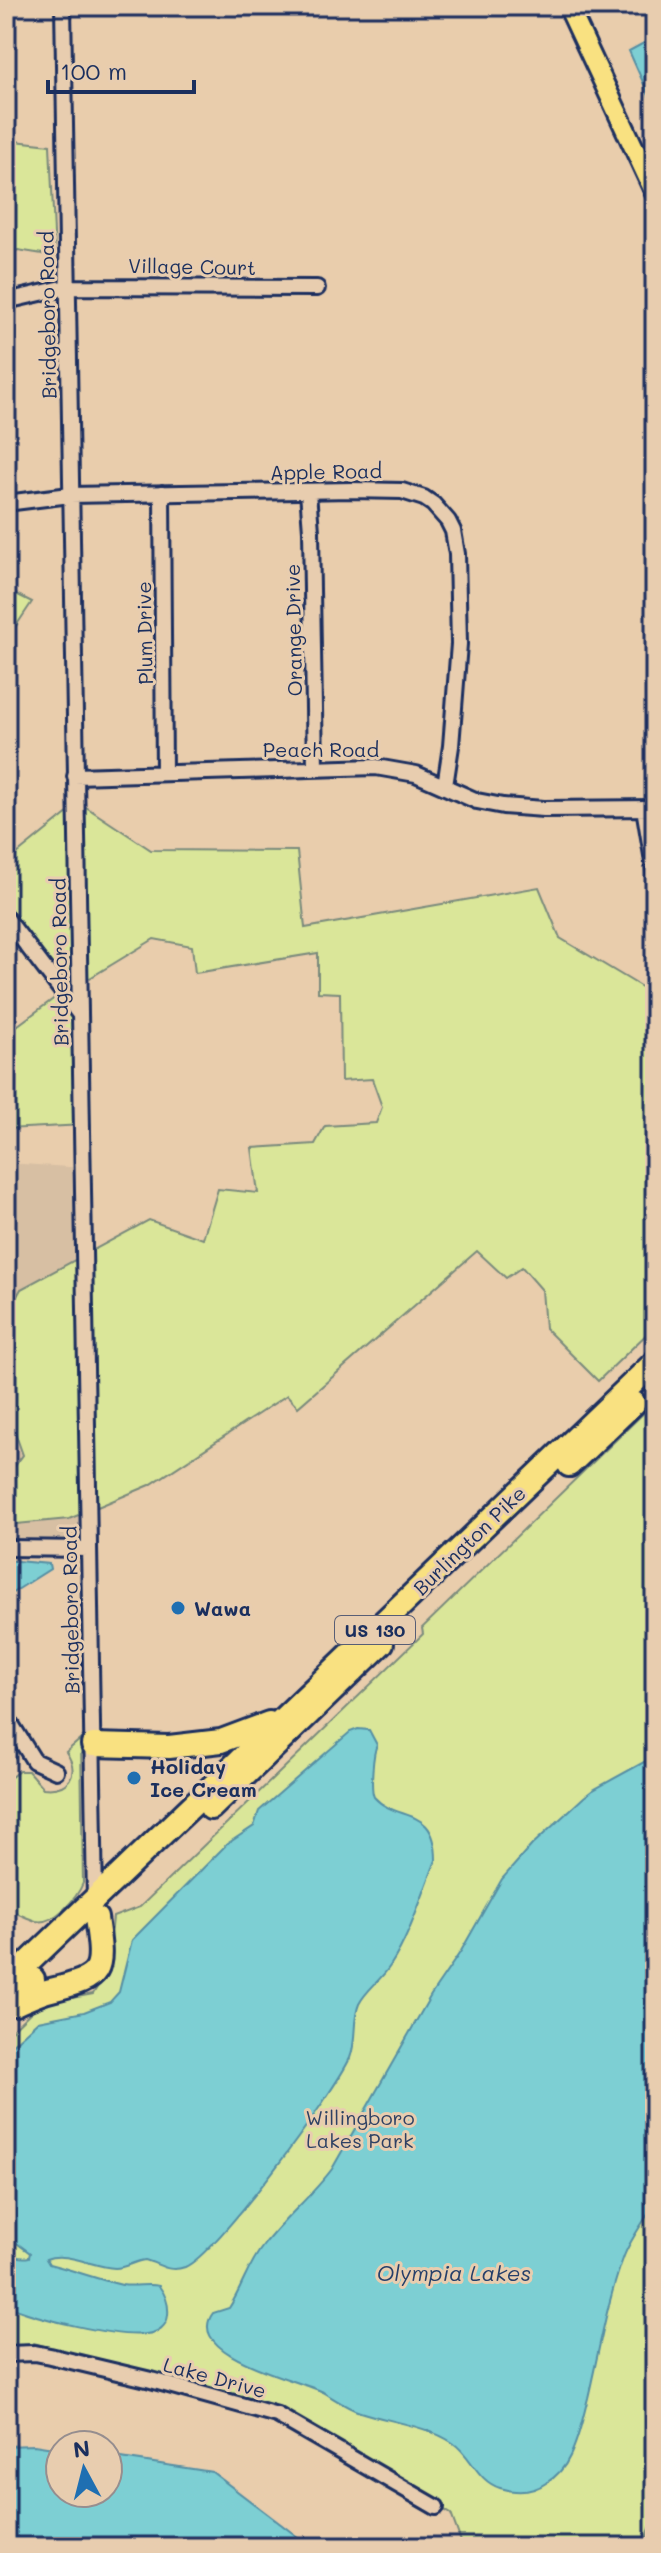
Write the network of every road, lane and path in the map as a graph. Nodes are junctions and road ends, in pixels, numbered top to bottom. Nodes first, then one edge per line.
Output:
1 (63, 6) edge
2 (568, 6) edge
3 (655, 193) edge
4 (67, 287) junction
5 (317, 288) dead end
6 (6, 301) edge
7 (308, 492) junction
8 (162, 493) junction
9 (70, 495) junction
10 (6, 503) edge
11 (315, 767) junction
12 (164, 772) junction
13 (75, 776) junction
14 (445, 786) junction
15 (649, 808) edge
16 (655, 873) edge
17 (6, 918) edge
18 (80, 1015) junction
19 (655, 1362) edge
20 (655, 1383) edge
21 (6, 1548) edge
22 (89, 1549) junction
23 (6, 1716) edge
24 (284, 1716) junction
25 (93, 1745) junction
26 (56, 1771) dead end
27 (96, 1909) junction
28 (6, 1984) edge
29 (6, 2006) edge
30 (6, 2354) edge
31 (436, 2507) dead end

1 - 4 street, Bridgeboro Road
2 - 3 main road
4 - 5 street, Village Court
4 - 6 street, Village Court
4 - 9 street, Bridgeboro Road
7 - 8 street, Apple Road
7 - 11 street, Orange Drive
7 - 14 street, Apple Road
8 - 9 street, Apple Road
8 - 12 street, Plum Drive
9 - 10 street, Apple Road
9 - 13 street, Bridgeboro Road
11 - 12 street, Peach Road
11 - 14 street, Peach Road
12 - 13 street, Peach Road
13 - 18 street, Bridgeboro Road
14 - 15 street, Peach Road
15 - 16 street
17 - 18 street
18 - 22 street, Bridgeboro Road
19 - 24 highway, Burlington Pike / US 130
20 - 27 highway, Burlington Pike / US 130
21 - 22 street
22 - 25 street, Bridgeboro Road
23 - 26 street
24 - 25 highway
24 - 27 highway, Burlington Pike / US 130
25 - 27 street, Bridgeboro Road
27 - 28 highway, Burlington Pike / US 130
27 - 29 highway, Burlington Pike / US 130
27 - 29 highway
30 - 31 street, Lake Drive

